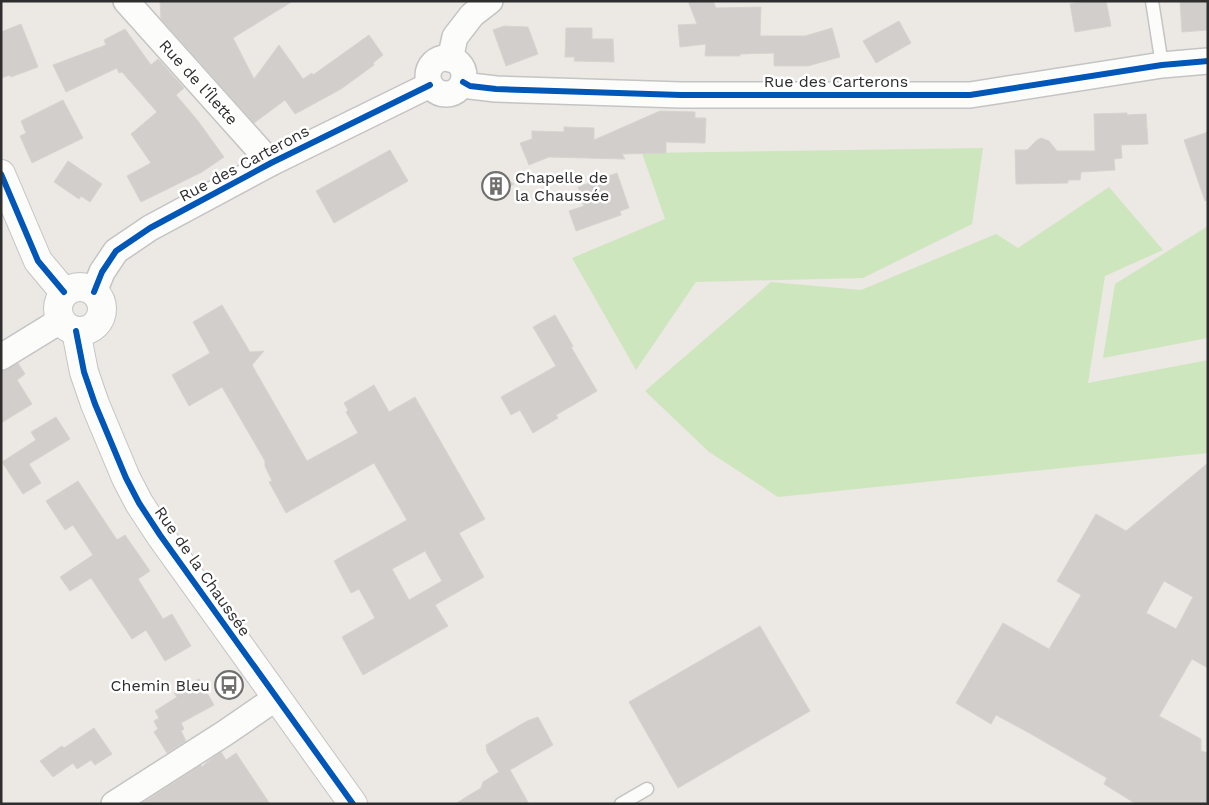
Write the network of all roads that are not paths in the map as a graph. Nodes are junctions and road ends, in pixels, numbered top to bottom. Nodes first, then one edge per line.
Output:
1 (126, 1) edge
2 (490, 1) edge
3 (1152, 1) edge
4 (450, 59) junction
5 (1208, 61) edge
6 (1162, 65) junction
7 (463, 82) junction
8 (430, 84) junction
9 (271, 162) junction
10 (1, 174) edge
11 (64, 292) junction
12 (94, 292) junction
13 (68, 327) junction
14 (1, 357) edge
15 (276, 698) junction
16 (647, 788) dead end
17 (114, 804) edge
18 (352, 804) edge
19 (622, 804) edge

1 - 9 street, Rue de l'Îlette
2 - 4 street
3 - 6 lane
4 - 7 street
4 - 8 street
5 - 6 street, Rue des Carterons
6 - 7 street, Rue des Carterons
7 - 8 street
8 - 9 street, Rue des Carterons
9 - 12 street, Rue des Carterons
10 - 11 street
11 - 12 street
11 - 13 street
12 - 13 street
13 - 14 street
13 - 15 street, Rue de la Chaussée
15 - 17 street
15 - 18 street, Rue de la Chaussée
16 - 19 lane

